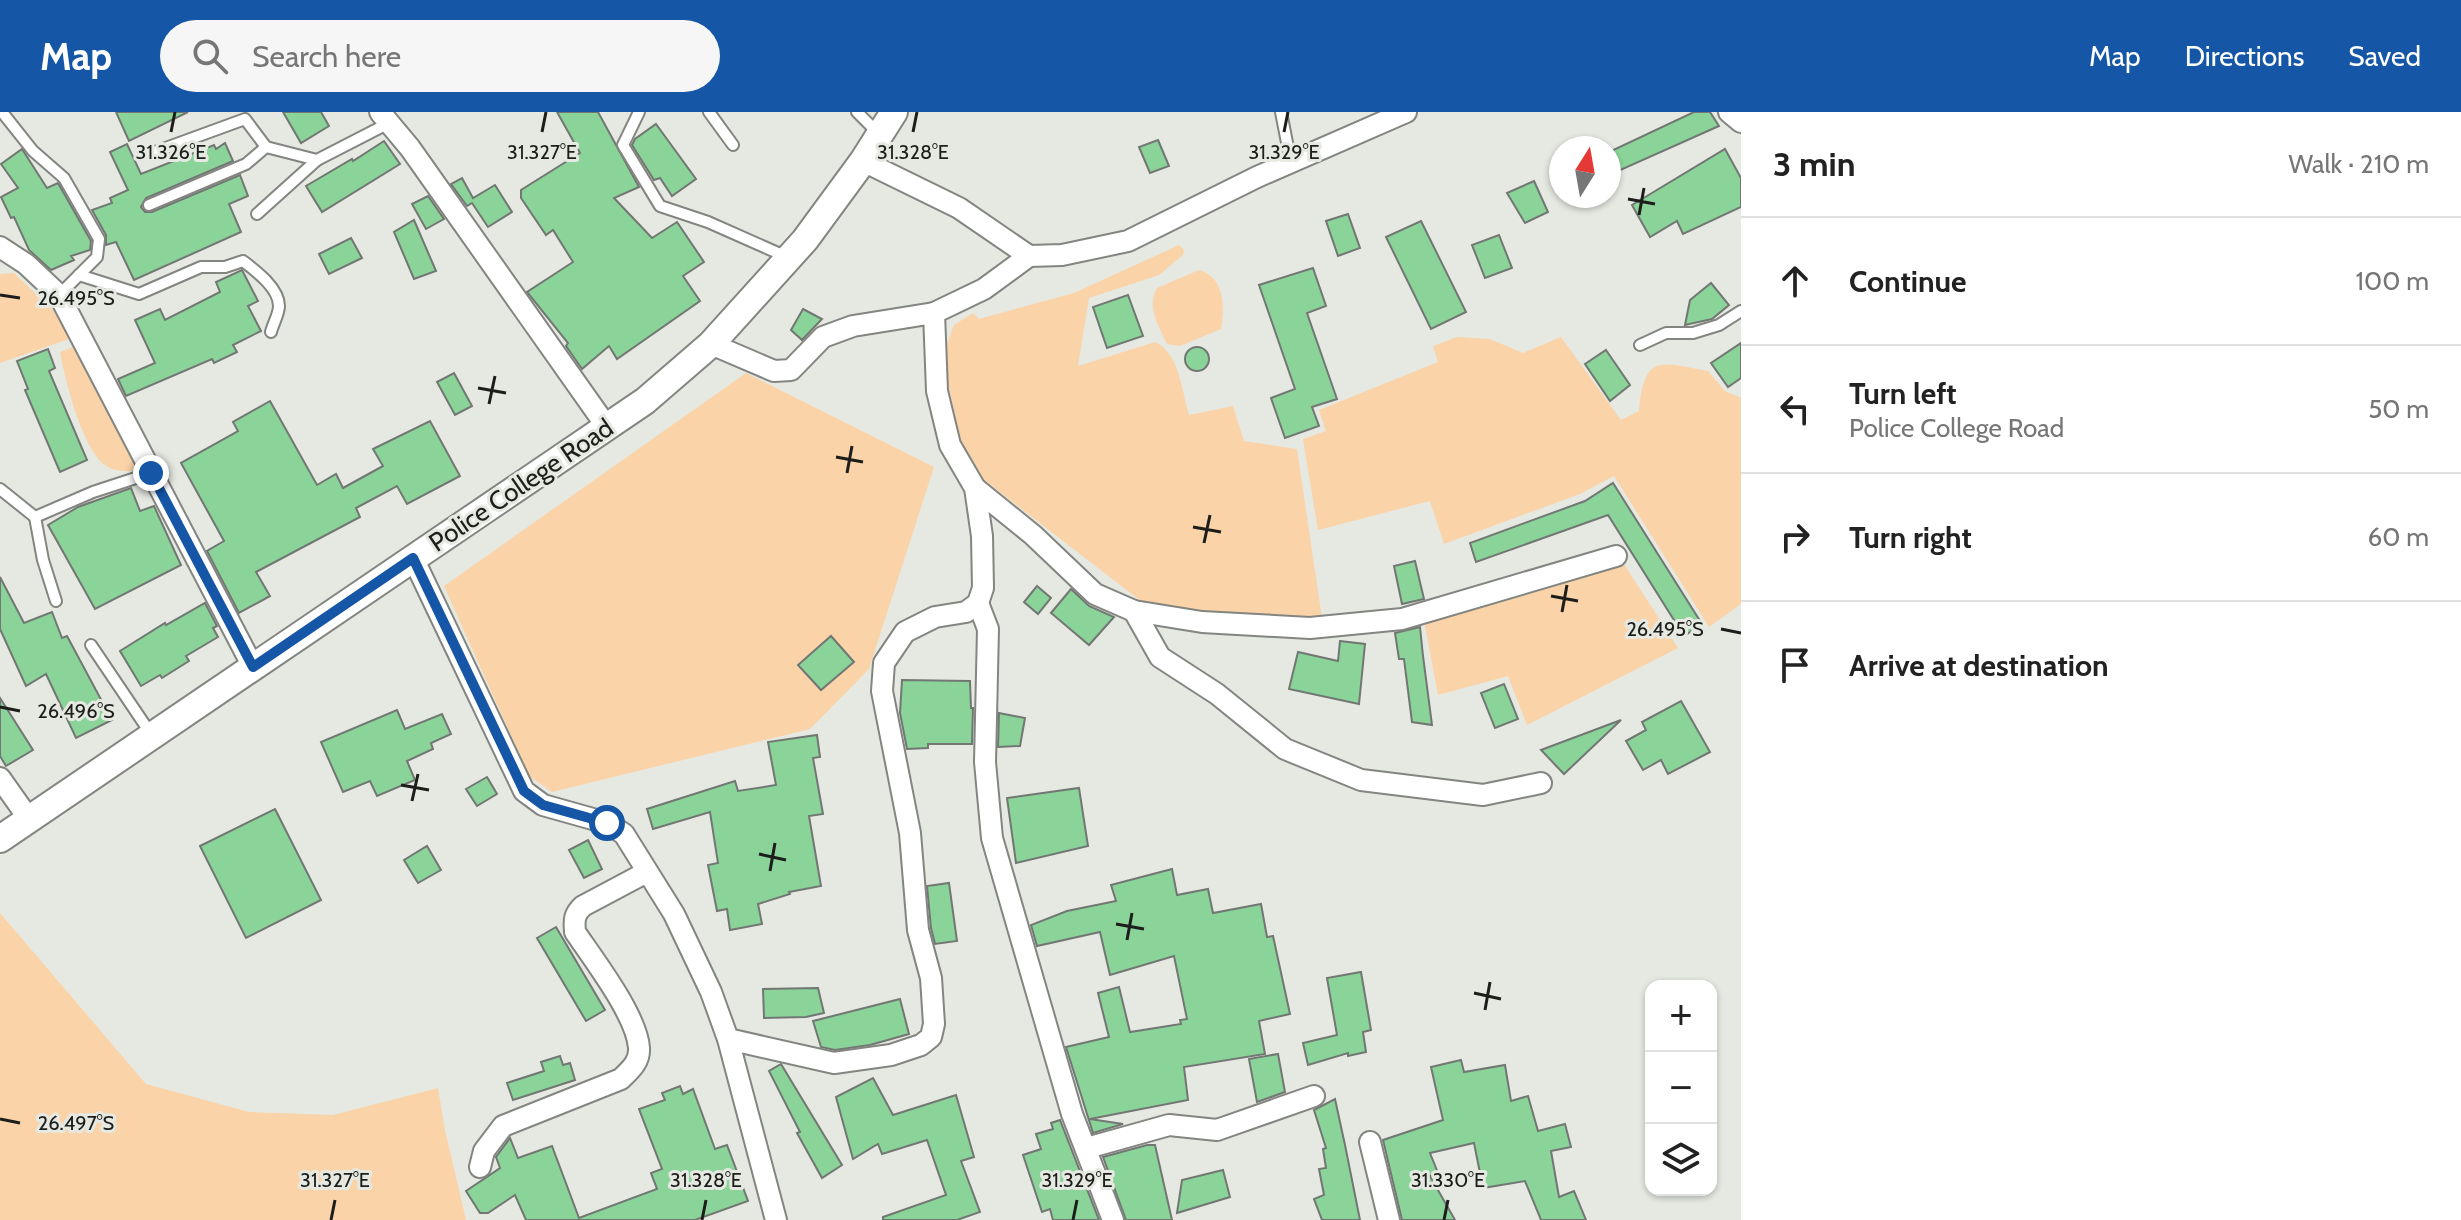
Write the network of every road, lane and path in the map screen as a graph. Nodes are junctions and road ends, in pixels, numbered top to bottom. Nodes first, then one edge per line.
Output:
1 (2, 112) edge
2 (639, 112) edge
3 (709, 112) edge
4 (857, 112) edge
5 (1281, 112) edge
6 (1406, 112) edge
7 (1729, 112) edge
8 (384, 118) edge
9 (1741, 122) edge
10 (887, 123) edge
11 (733, 145) dead end
12 (266, 147) junction
13 (152, 153) dead end
14 (317, 160) junction
15 (863, 161) junction
16 (1291, 163) junction
17 (149, 205) dead end
18 (257, 214) dead end
19 (0, 247) edge
20 (1029, 256) junction
21 (789, 258) junction
22 (79, 275) junction
23 (59, 295) junction
24 (1741, 311) edge
25 (934, 313) junction
26 (271, 332) dead end
27 (711, 344) junction
28 (1640, 345) dead end
29 (607, 427) junction
30 (151, 473) junction
31 (975, 488) junction
32 (0, 489) edge
33 (35, 517) junction
34 (1616, 556) dead end
35 (413, 558) junction
36 (56, 601) dead end
37 (978, 603) junction
38 (1134, 611) junction
39 (91, 645) dead end
40 (253, 667) junction
41 (152, 736) junction
42 (0, 778) edge
43 (1541, 783) dead end
44 (29, 819) junction
45 (0, 839) edge
46 (647, 872) junction
47 (728, 1039) junction
48 (1314, 1096) dead end
49 (1370, 1142) dead end
50 (1087, 1148) junction
51 (480, 1167) dead end
52 (776, 1220) edge
53 (1113, 1220) edge
54 (1389, 1220) edge

1 - 22 lane
2 - 21 lane
3 - 11 lane
4 - 10 lane
5 - 16 lane
6 - 16 street
7 - 9 street
8 - 14 lane
8 - 29 street
10 - 15 street, Police College Road
12 - 13 lane
12 - 14 lane
12 - 17 lane
14 - 18 lane
15 - 20 street
15 - 21 street, Police College Road
16 - 20 street
19 - 23 street
20 - 25 street
21 - 27 street, Police College Road
22 - 23 lane
22 - 26 lane
23 - 30 street
24 - 28 lane
25 - 27 street
25 - 31 street
27 - 29 street, Police College Road
29 - 35 street, Police College Road
30 - 33 lane
30 - 40 street
31 - 37 street
31 - 38 street
32 - 33 lane
33 - 36 lane
34 - 38 street
35 - 40 street, Police College Road
35 - 46 street
37 - 47 street
37 - 50 street
38 - 43 street
39 - 41 lane
40 - 41 street, Police College Road
41 - 44 street, Police College Road
42 - 44 street
44 - 45 street, Police College Road
46 - 47 street
46 - 51 street
47 - 52 street
48 - 50 street
49 - 54 street
50 - 53 street

